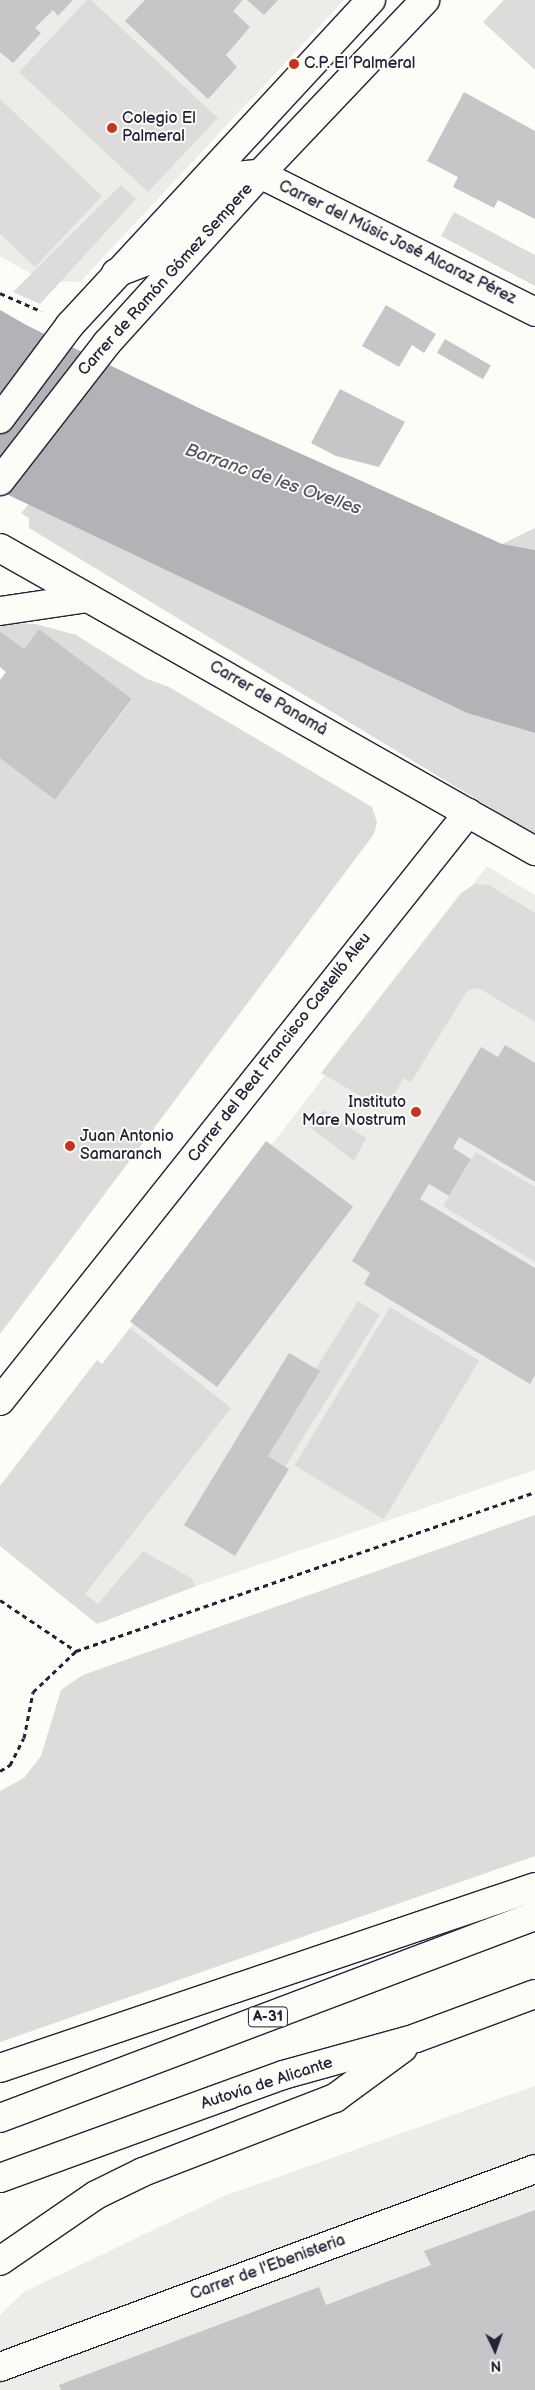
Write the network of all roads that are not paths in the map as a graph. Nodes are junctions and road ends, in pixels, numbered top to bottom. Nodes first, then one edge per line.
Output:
1 (371, 0) edge
2 (425, 0) edge
3 (260, 174) junction
4 (116, 273) junction
5 (535, 312) edge
6 (0, 419) edge
7 (0, 481) edge
8 (0, 548) edge
9 (88, 598) junction
10 (0, 611) edge
11 (468, 813) junction
12 (535, 851) edge
13 (0, 1401) edge
14 (535, 1887) edge
15 (535, 1916) edge
16 (535, 1994) edge
17 (416, 2038) junction
18 (0, 2068) edge
19 (0, 2118) edge
20 (535, 2169) edge
21 (0, 2178) edge
22 (0, 2261) edge
23 (0, 2367) edge

1 - 4 main road, Carrer de Ramón Gómez Sempere
2 - 3 main road, Carrer de Ramón Gómez Sempere
3 - 4 main road, Carrer de Ramón Gómez Sempere
3 - 5 main road, Carrer del Músic José Alcaraz Pérez
3 - 7 main road, Carrer de Ramón Gómez Sempere
4 - 6 main road, Carrer de Ramón Gómez Sempere
8 - 9 main road, Carrer de Panamà
9 - 10 main road
9 - 11 main road, Carrer de Panamà
11 - 12 main road, Carrer de Panamà
11 - 13 main road, Carrer del Beat Francisco Castelló Aleu
14 - 18 main road
15 - 19 main road, A-31
16 - 17 main road, Autovía de Alicante
17 - 21 main road, Autovía de Alicante
17 - 22 main road
20 - 23 main road, Carrer de l'Ebenisteria

